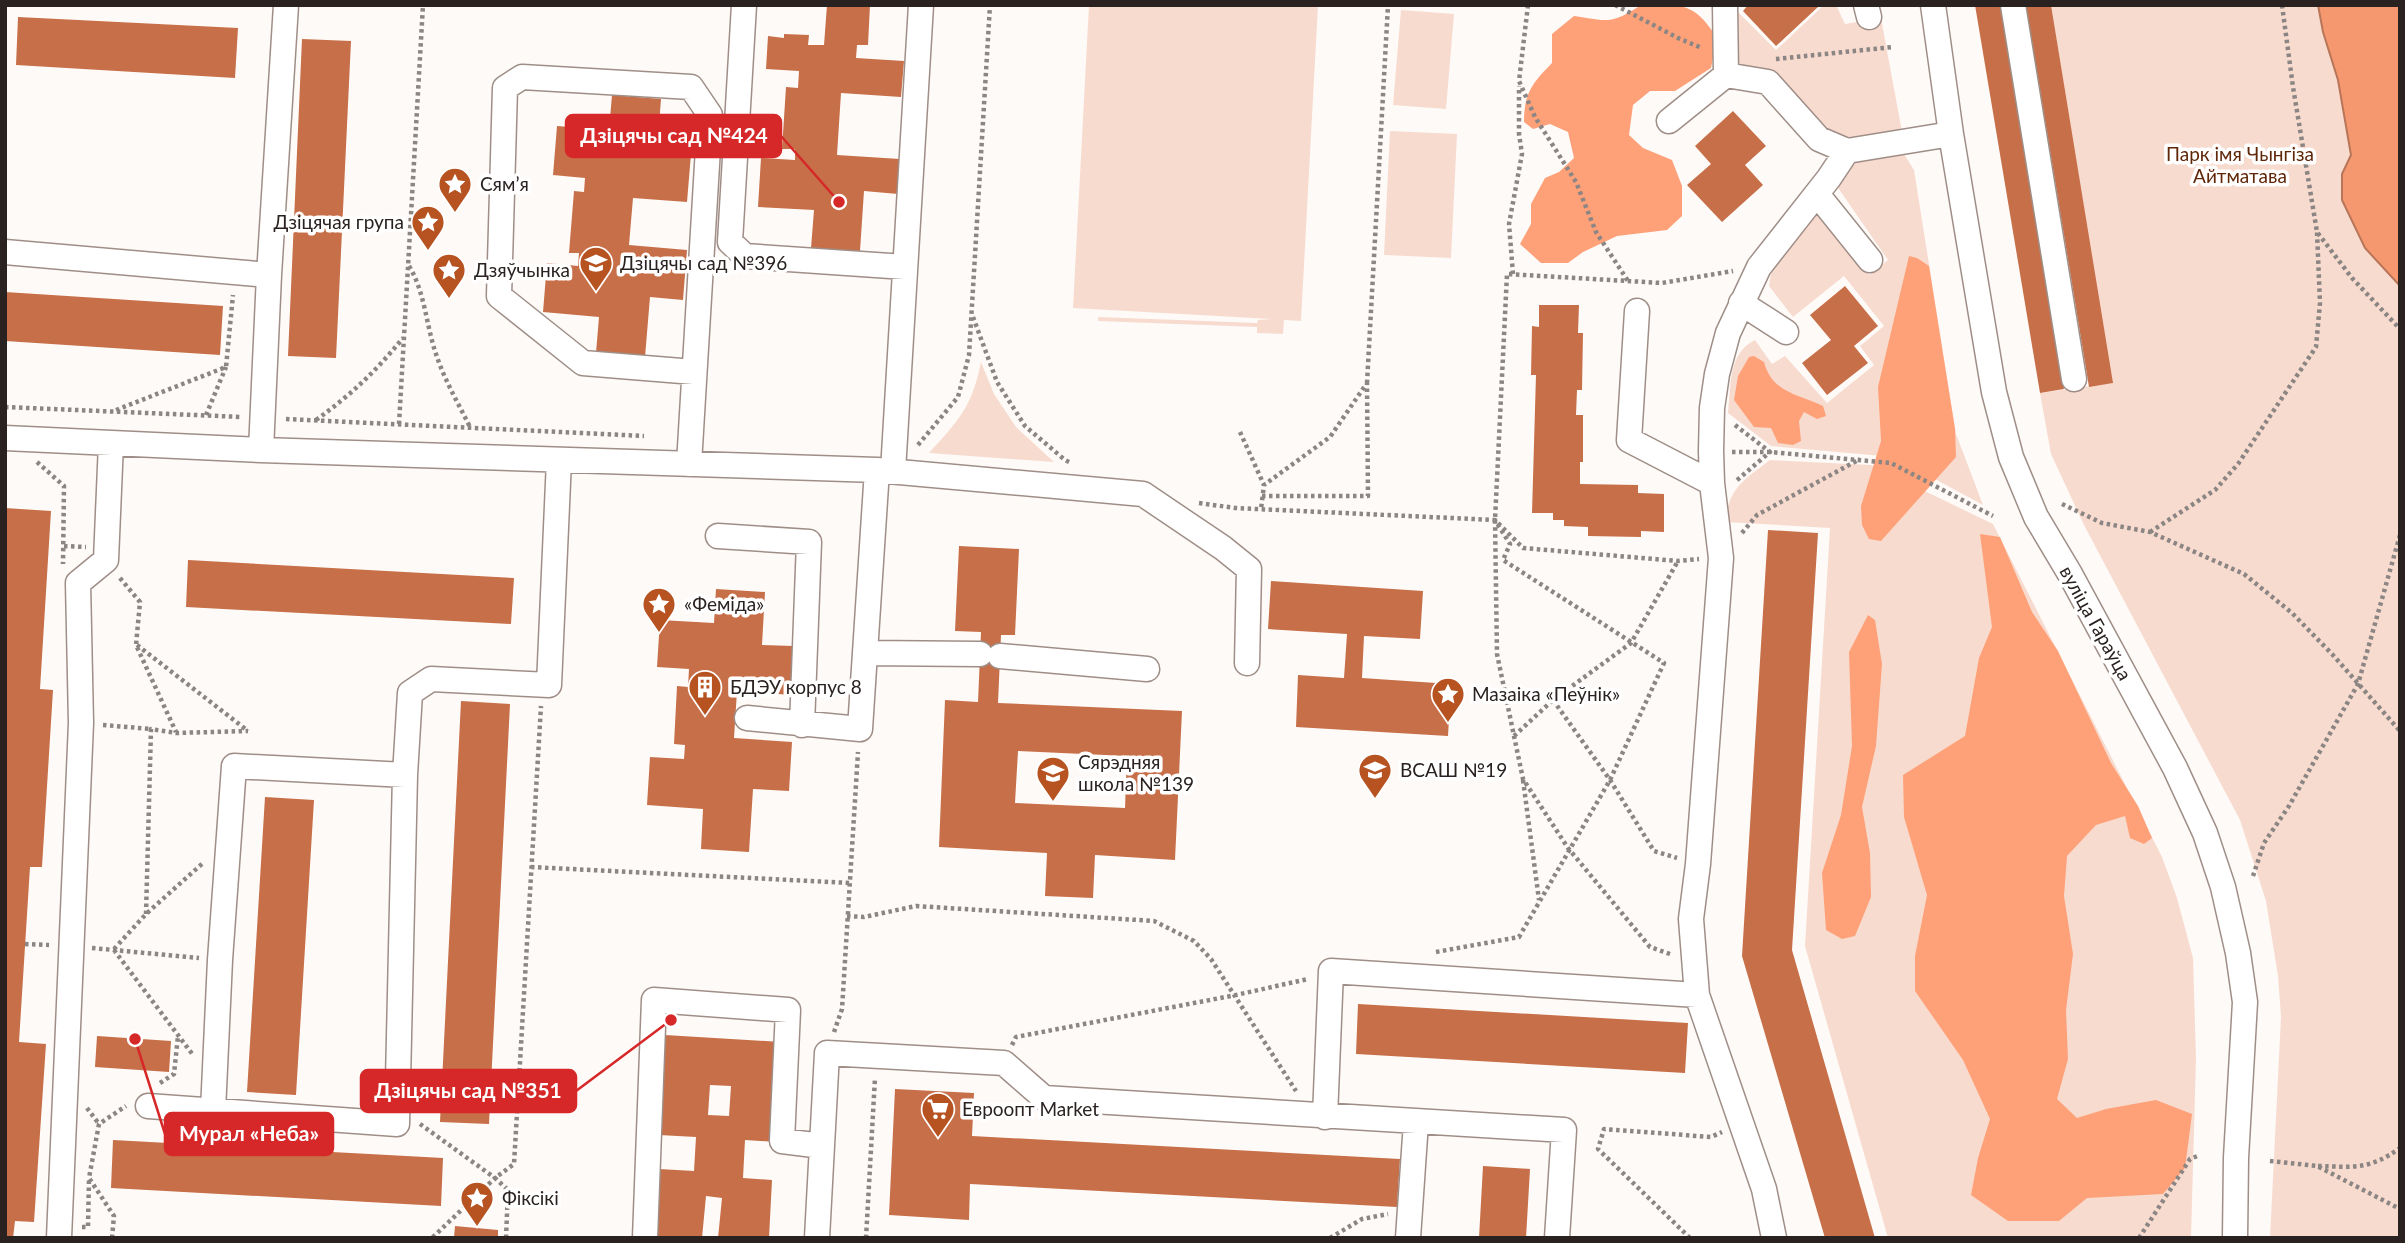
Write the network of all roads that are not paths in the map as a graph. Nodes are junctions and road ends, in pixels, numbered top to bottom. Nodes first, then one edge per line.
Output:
1 (286, 5) edge
2 (744, 5) edge
3 (921, 5) edge
4 (1725, 5) edge
5 (1933, 5) edge
6 (2013, 5) edge
7 (1726, 75) junction
8 (1669, 121) dead end
9 (1951, 134) junction
10 (1847, 151) junction
11 (1817, 194) junction
12 (5, 252) edge
13 (1870, 260) dead end
14 (905, 267) junction
15 (269, 275) junction
16 (1741, 303) junction
17 (1637, 311) dead end
18 (1786, 331) dead end
19 (694, 372) junction
20 (2074, 379) dead end
21 (5, 438) edge
22 (111, 443) junction
23 (261, 450) junction
24 (559, 460) junction
25 (689, 464) junction
26 (885, 470) junction
27 (1713, 491) junction
28 (718, 536) dead end
29 (866, 653) junction
30 (1247, 663) dead end
31 (1147, 669) dead end
32 (747, 718) dead end
33 (802, 724) junction
34 (405, 775) junction
35 (1697, 995) junction
36 (144, 1099) road end
37 (213, 1111) junction
38 (1319, 1116) junction
39 (1416, 1122) junction
40 (822, 1146) junction
41 (59, 1238) edge
42 (645, 1238) edge
43 (818, 1238) edge
44 (1408, 1238) edge
45 (1558, 1238) edge
46 (1774, 1238) edge
47 (2235, 1238) edge

1 - 15 street
2 - 14 street
3 - 14 street
4 - 7 street
5 - 9 street, вуліца Гараўца
6 - 20 street
7 - 8 street
7 - 10 street
9 - 10 street
9 - 47 street, вуліца Гараўца
10 - 11 street
11 - 13 street
11 - 16 street
12 - 15 street
14 - 26 street
15 - 23 street
16 - 18 street
16 - 27 street
17 - 27 street
19 - 19 street
19 - 25 street
21 - 22 street
22 - 23 street
22 - 41 street
23 - 24 street
24 - 25 street
24 - 34 street
25 - 26 street
26 - 29 street
26 - 30 street
27 - 35 street
28 - 33 street
29 - 31 street
29 - 33 street
32 - 33 street
34 - 37 street
34 - 37 street
35 - 38 street
35 - 46 street
36 - 37 street
38 - 39 street
38 - 40 street
39 - 44 street
39 - 45 street
40 - 42 street
40 - 43 street

